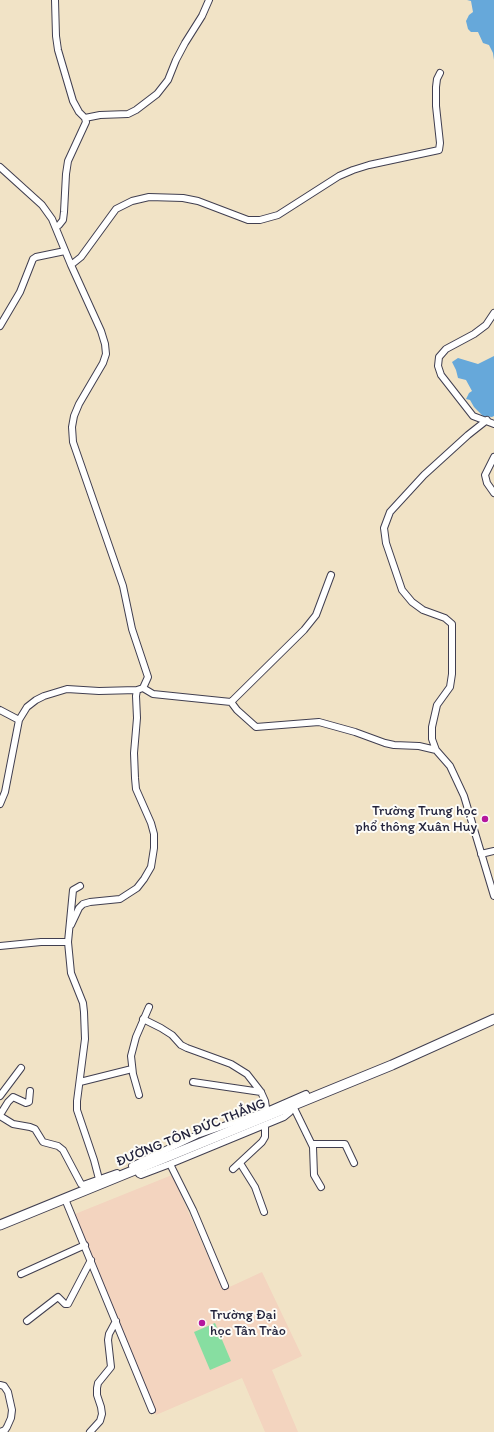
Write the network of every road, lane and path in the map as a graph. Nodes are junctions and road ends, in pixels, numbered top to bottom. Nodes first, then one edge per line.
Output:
1 (55, 0) edge
2 (209, 0) edge
3 (440, 73) dead end
4 (85, 118) junction
5 (0, 167) edge
6 (56, 227) junction
7 (65, 251) junction
8 (70, 265) junction
9 (494, 313) edge
10 (0, 326) edge
11 (487, 420) junction
12 (494, 424) edge
13 (494, 457) edge
14 (494, 493) edge
15 (331, 575) dead end
16 (140, 689) junction
17 (231, 702) junction
18 (0, 710) edge
19 (19, 720) junction
20 (436, 750) junction
21 (0, 804) edge
22 (494, 851) edge
23 (481, 854) junction
24 (80, 886) dead end
25 (494, 896) edge
26 (70, 929) junction
27 (68, 942) junction
28 (0, 946) edge
29 (149, 1007) dead end
30 (143, 1019) junction
31 (494, 1019) edge
32 (21, 1068) dead end
33 (132, 1069) junction
34 (80, 1082) junction
35 (193, 1082) dead end
36 (30, 1091) dead end
37 (261, 1092) junction
38 (306, 1094) dead end
39 (138, 1095) dead end
40 (0, 1096) edge
41 (292, 1106) junction
42 (0, 1115) edge
43 (267, 1117) junction
44 (312, 1144) junction
45 (240, 1163) junction
46 (354, 1163) dead end
47 (170, 1164) junction
48 (137, 1168) junction
49 (233, 1169) dead end
50 (99, 1179) junction
51 (321, 1187) dead end
52 (65, 1199) junction
53 (264, 1212) dead end
54 (0, 1225) edge
55 (85, 1245) junction
56 (91, 1260) junction
57 (21, 1274) dead end
58 (225, 1286) dead end
59 (27, 1321) dead end
60 (116, 1321) junction
61 (0, 1385) edge
62 (152, 1410) dead end
63 (5, 1431) edge
64 (90, 1432) edge

1 - 4 street
2 - 4 street
3 - 8 street
4 - 6 street
5 - 6 street
6 - 7 street
7 - 8 street
7 - 10 street
8 - 16 street
9 - 11 street
11 - 12 street
11 - 20 street
13 - 14 street
15 - 17 street
16 - 17 street
16 - 19 street
16 - 26 street
17 - 20 street
18 - 19 street
19 - 21 street
20 - 23 street
22 - 23 street
23 - 25 street
24 - 26 street
26 - 27 street
27 - 28 street
27 - 34 street
29 - 30 street
30 - 33 street
30 - 37 street
31 - 41 highway, ĐƯỜNG TÔN ĐỨC THẮNG
32 - 40 street
33 - 34 street
33 - 39 street
34 - 50 street
35 - 37 street
36 - 42 street
37 - 43 street
38 - 43 street
41 - 43 highway, ĐƯỜNG TÔN ĐỨC THẮNG
41 - 44 street
42 - 50 street
43 - 45 street
43 - 47 street
43 - 48 highway, ĐƯỜNG TÔN ĐỨC THẮNG
43 - 48 street
44 - 46 street
44 - 51 street
45 - 49 street
45 - 53 street
47 - 48 street
47 - 58 street
48 - 50 street
48 - 52 highway, ĐƯỜNG TÔN ĐỨC THẮNG
52 - 54 highway, ĐƯỜNG TÔN ĐỨC THẮNG
52 - 55 street
55 - 56 street
55 - 57 street
56 - 59 street
56 - 60 street
60 - 62 street
60 - 64 street
61 - 63 street

